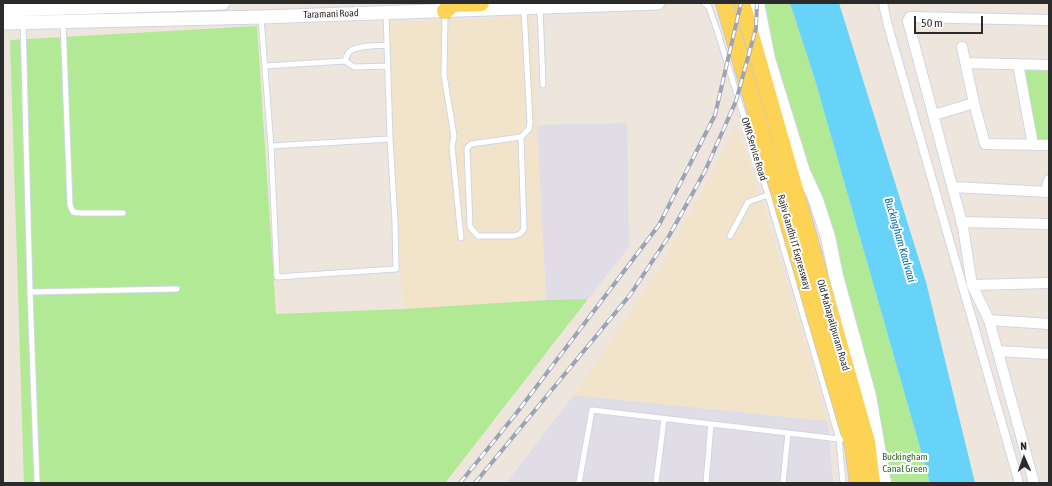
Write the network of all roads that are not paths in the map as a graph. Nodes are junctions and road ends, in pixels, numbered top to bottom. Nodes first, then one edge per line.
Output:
1 (223, 3) edge
2 (481, 3) edge
3 (658, 3) edge
4 (704, 3) edge
5 (724, 3) edge
6 (742, 3) edge
7 (756, 3) edge
8 (884, 3) edge
9 (540, 7) junction
10 (524, 8) junction
11 (3, 10) edge
12 (89, 10) edge
13 (445, 11) junction
14 (386, 12) junction
15 (261, 17) junction
16 (63, 20) junction
17 (1049, 20) edge
18 (23, 22) junction
19 (3, 23) edge
20 (387, 45) junction
21 (962, 47) dead end
22 (345, 61) junction
23 (967, 62) junction
24 (1018, 64) junction
25 (1049, 65) edge
26 (265, 66) junction
27 (388, 66) junction
28 (543, 85) dead end
29 (974, 103) junction
30 (934, 115) junction
31 (521, 137) junction
32 (390, 139) junction
33 (1033, 145) junction
34 (1049, 145) edge
35 (271, 146) junction
36 (796, 170) junction
37 (1049, 180) edge
38 (953, 187) junction
39 (1047, 192) edge
40 (782, 195) junction
41 (123, 213) dead end
42 (961, 222) junction
43 (1049, 224) edge
44 (797, 226) junction
45 (730, 236) dead end
46 (461, 238) dead end
47 (1049, 283) edge
48 (972, 285) junction
49 (177, 289) dead end
50 (30, 292) junction
51 (989, 320) junction
52 (1049, 324) edge
53 (998, 351) junction
54 (1049, 356) edge
55 (664, 419) junction
56 (711, 424) junction
57 (788, 433) junction
58 (845, 439) junction
59 (37, 483) edge
60 (580, 483) edge
61 (656, 483) edge
62 (706, 483) edge
63 (783, 483) edge
64 (843, 483) edge
65 (858, 483) edge
66 (872, 483) edge
67 (884, 483) edge
68 (1019, 483) edge
69 (1034, 483) edge

1 - 12 street, Taramani Road
2 - 13 main road
3 - 9 street, Taramani Road
4 - 40 lane, OMR Service Road
5 - 40 main road, Rajiv Gandhi IT Expressway
6 - 36 main road
7 - 36 main road
8 - 68 street
9 - 10 street, Taramani Road
9 - 28 lane
10 - 13 street, Taramani Road
10 - 31 lane
11 - 12 street, Taramani Road
12 - 15 street, Taramani Road
12 - 16 street, Taramani Road
13 - 14 street, Taramani Road
13 - 46 lane
14 - 15 street, Taramani Road
14 - 20 lane
15 - 26 lane
16 - 18 street, Taramani Road
16 - 41 lane
17 - 30 street
18 - 19 street, Taramani Road
18 - 50 lane
20 - 22 lane
20 - 27 lane
21 - 23 street
22 - 26 lane
22 - 27 lane
23 - 24 street
23 - 29 street
24 - 25 street
24 - 33 street
26 - 35 lane
27 - 32 lane
29 - 30 street
29 - 33 street
30 - 38 street
31 - 31 lane
32 - 35 lane
32 - 35 lane
33 - 34 street
36 - 40 main road
36 - 67 main road
37 - 39 street
38 - 39 street
38 - 42 street
40 - 44 main road, Rajiv Gandhi IT Expressway
40 - 45 lane
40 - 58 lane, OMR Service Road
42 - 43 street
42 - 48 street
44 - 58 main road, Rajiv Gandhi IT Expressway
44 - 66 main road, Old Mahapalipuram Road
47 - 48 street
48 - 51 street
49 - 50 lane
50 - 59 lane
51 - 52 street
51 - 53 street
53 - 54 street
53 - 69 street
55 - 56 lane
55 - 60 lane
55 - 61 lane
56 - 57 lane
56 - 62 lane
57 - 58 lane
57 - 63 lane
58 - 64 lane, OMR Service Road
58 - 65 main road, Rajiv Gandhi IT Expressway

